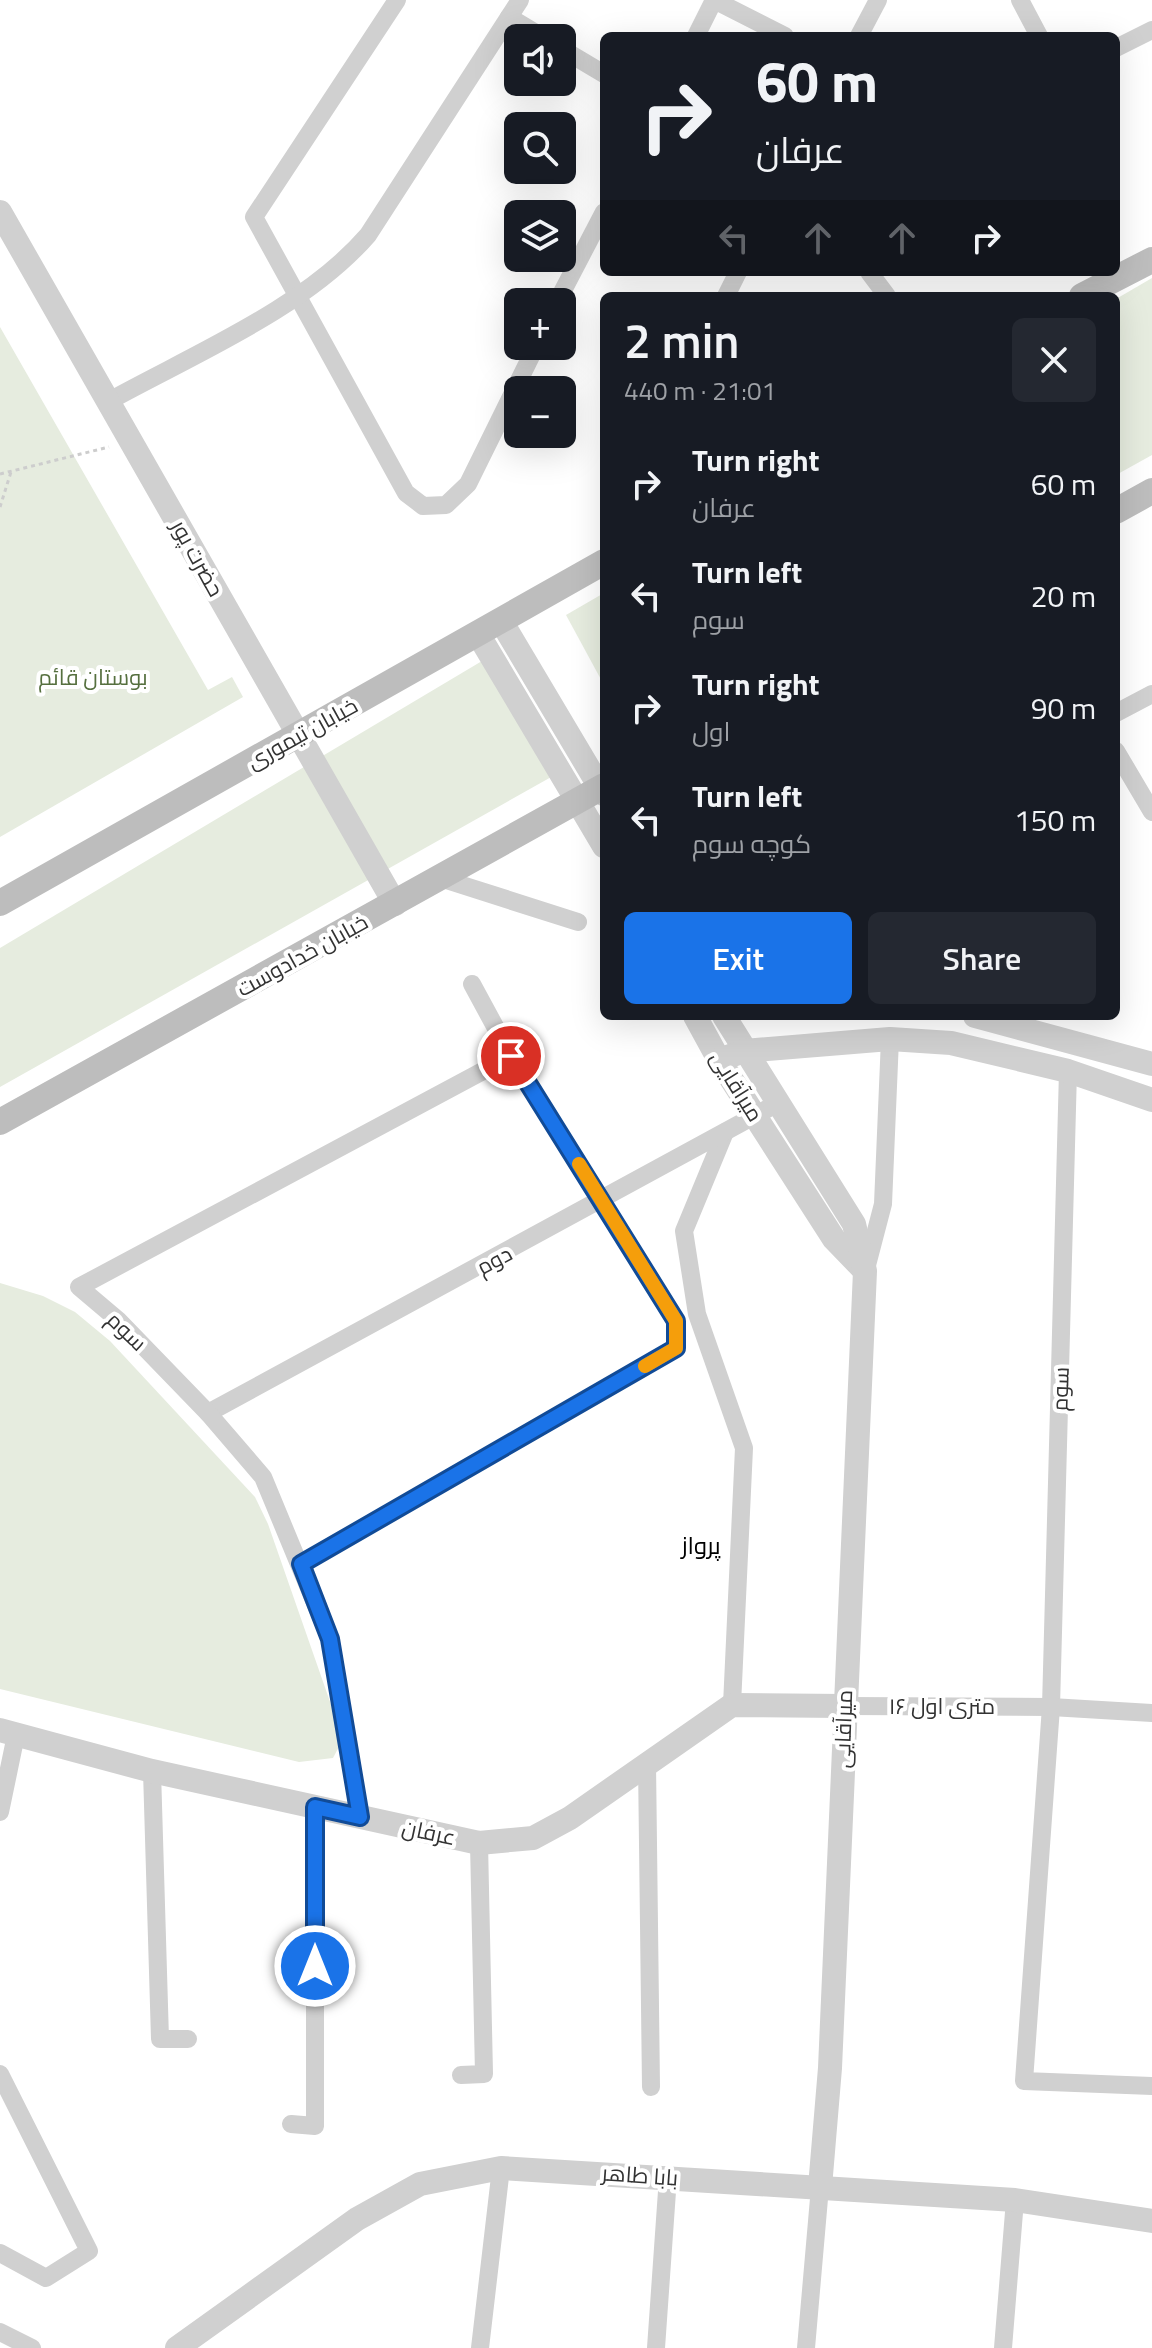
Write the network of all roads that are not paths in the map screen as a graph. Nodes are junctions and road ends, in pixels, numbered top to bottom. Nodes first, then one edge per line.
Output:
1 (397, 0) edge
2 (520, 0) edge
3 (714, 0) edge
4 (878, 0) edge
5 (1020, 0) edge
6 (509, 17) junction
7 (521, 24) edge
8 (1152, 30) edge
9 (698, 32) edge
10 (777, 32) edge
11 (861, 32) edge
12 (1037, 32) edge
13 (1120, 46) edge
14 (576, 57) edge
15 (600, 72) edge
16 (0, 212) edge
17 (600, 220) edge
18 (1152, 260) edge
19 (564, 288) edge
20 (1090, 292) edge
21 (299, 296) junction
22 (529, 360) edge
23 (109, 401) junction
24 (1152, 491) edge
25 (1120, 509) edge
26 (600, 564) edge
27 (501, 621) junction
28 (478, 634) junction
29 (1152, 694) edge
30 (1120, 711) edge
31 (298, 735) junction
32 (1120, 758) edge
33 (597, 792) edge
34 (1152, 812) edge
35 (600, 815) edge
36 (440, 878) junction
37 (0, 903) edge
38 (395, 904) junction
39 (578, 922) dead end
40 (472, 984) dead end
41 (697, 1020) edge
42 (726, 1020) edge
43 (990, 1020) edge
44 (890, 1039) junction
45 (744, 1051) junction
46 (511, 1056) junction
47 (719, 1060) junction
48 (1152, 1064) edge
49 (1068, 1071) junction
50 (1152, 1100) edge
51 (778, 1103) junction
52 (754, 1116) junction
53 (0, 1122) edge
54 (725, 1132) junction
55 (602, 1202) junction
56 (865, 1271) junction
57 (208, 1413) junction
58 (301, 1564) junction
59 (732, 1705) junction
60 (844, 1706) junction
61 (1051, 1707) junction
62 (1152, 1713) edge
63 (8, 1733) edge
64 (647, 1763) junction
65 (152, 1771) junction
66 (315, 1807) junction
67 (0, 1812) edge
68 (360, 1817) junction
69 (479, 1843) junction
70 (188, 2039) dead end
71 (0, 2074) edge
72 (461, 2075) dead end
73 (1152, 2086) edge
74 (651, 2087) dead end
75 (291, 2124) dead end
76 (501, 2168) junction
77 (668, 2177) junction
78 (820, 2187) junction
79 (1015, 2200) junction
80 (1152, 2221) edge
81 (0, 2253) edge
82 (0, 2332) edge
83 (32, 2348) edge
84 (177, 2348) edge
85 (480, 2348) edge
86 (656, 2348) edge
87 (806, 2348) edge
88 (1003, 2348) edge

1 - 21 street
2 - 6 street
3 - 9 street
3 - 10 street
4 - 11 street
5 - 12 street
6 - 7 street
6 - 21 street
8 - 13 street
14 - 15 street
16 - 23 street, حضرت پور
17 - 19 street
18 - 20 main road
21 - 22 street
21 - 23 street
23 - 31 street, حضرت پور
24 - 25 main road
26 - 27 main road, خیابان تیموری
27 - 28 main road, خیابان تیموری
27 - 33 street
28 - 31 main road, خیابان تیموری
28 - 33 street
29 - 30 street
31 - 37 main road, خیابان تیموری
31 - 38 street, حضرت پور
32 - 34 street
33 - 35 street
33 - 36 main road, خیابان خدادوست
36 - 38 main road, خیابان خدادوست
36 - 39 street
38 - 53 main road, خیابان خدادوست
40 - 46 street
41 - 47 street, میرآقایی
42 - 45 street, میرآقایی
43 - 48 street
44 - 45 street
44 - 49 street
44 - 56 street
45 - 47 street
45 - 51 street, میرآقایی
46 - 55 street
46 - 57 street, سوم
47 - 52 street, میرآقایی
49 - 50 street
49 - 61 street, سوم
51 - 52 street, دوم
51 - 56 street, میرآقایی
52 - 54 street, دوم
52 - 56 street, میرآقایی
54 - 55 street, دوم
54 - 59 street
55 - 57 street, دوم
55 - 58 street
56 - 60 street, میرآقایی
57 - 58 street, سوم
58 - 68 street, سوم
59 - 60 street, ۱۶ متری اول
59 - 64 street, عرفان
60 - 61 street, ۱۶ متری اول
60 - 78 street, میرآقایی
61 - 62 street, ۱۶ متری اول
61 - 73 street, سوم
63 - 65 street, عرفان
63 - 67 street
64 - 69 street, عرفان
64 - 74 street
65 - 66 street, عرفان
65 - 70 street
66 - 68 street, عرفان
66 - 75 street
68 - 69 street, عرفان
69 - 72 street
71 - 81 street
76 - 77 street, بابا طاهر
76 - 84 street, بابا طاهر
76 - 85 street
77 - 78 street, بابا طاهر
77 - 86 street
78 - 79 street, بابا طاهر
78 - 87 street
79 - 80 street, بابا طاهر
79 - 88 street
82 - 83 street

